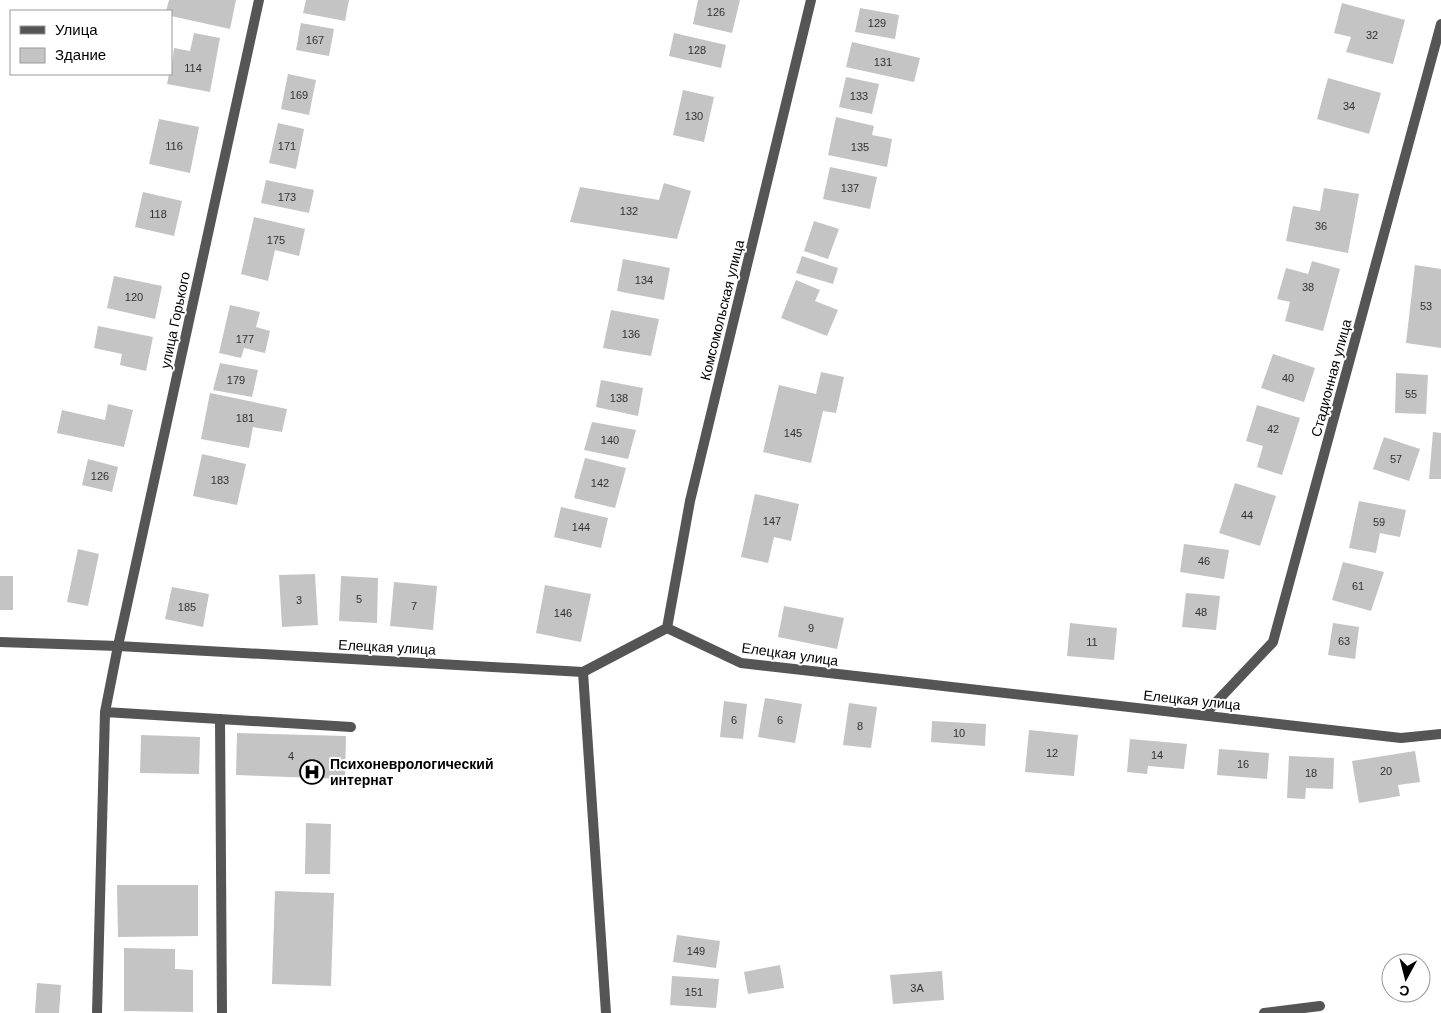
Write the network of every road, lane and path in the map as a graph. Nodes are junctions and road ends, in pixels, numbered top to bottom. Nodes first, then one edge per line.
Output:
1 (260, 0) edge
2 (812, 0) edge
3 (1441, 24) edge
4 (667, 628) junction
5 (0, 642) edge
6 (118, 646) junction
7 (582, 672) junction
8 (104, 712) junction
9 (1204, 715) junction
10 (220, 719) junction
11 (350, 727) dead end
12 (1441, 734) edge
13 (1320, 1006) dead end
14 (97, 1013) edge
15 (222, 1013) edge
16 (606, 1013) edge
17 (1264, 1013) edge

1 - 6 street, улица Горького
2 - 4 street, Комсомольская улица
3 - 9 street, Стадионная улица
4 - 7 street
4 - 9 street, Елецкая улица
5 - 6 street, Елецкая улица
6 - 7 street, Елецкая улица
6 - 8 street, улица Горького
7 - 16 street
8 - 10 street
8 - 14 street, улица Горького
9 - 12 street, Елецкая улица
10 - 11 street
10 - 15 street
13 - 17 street

